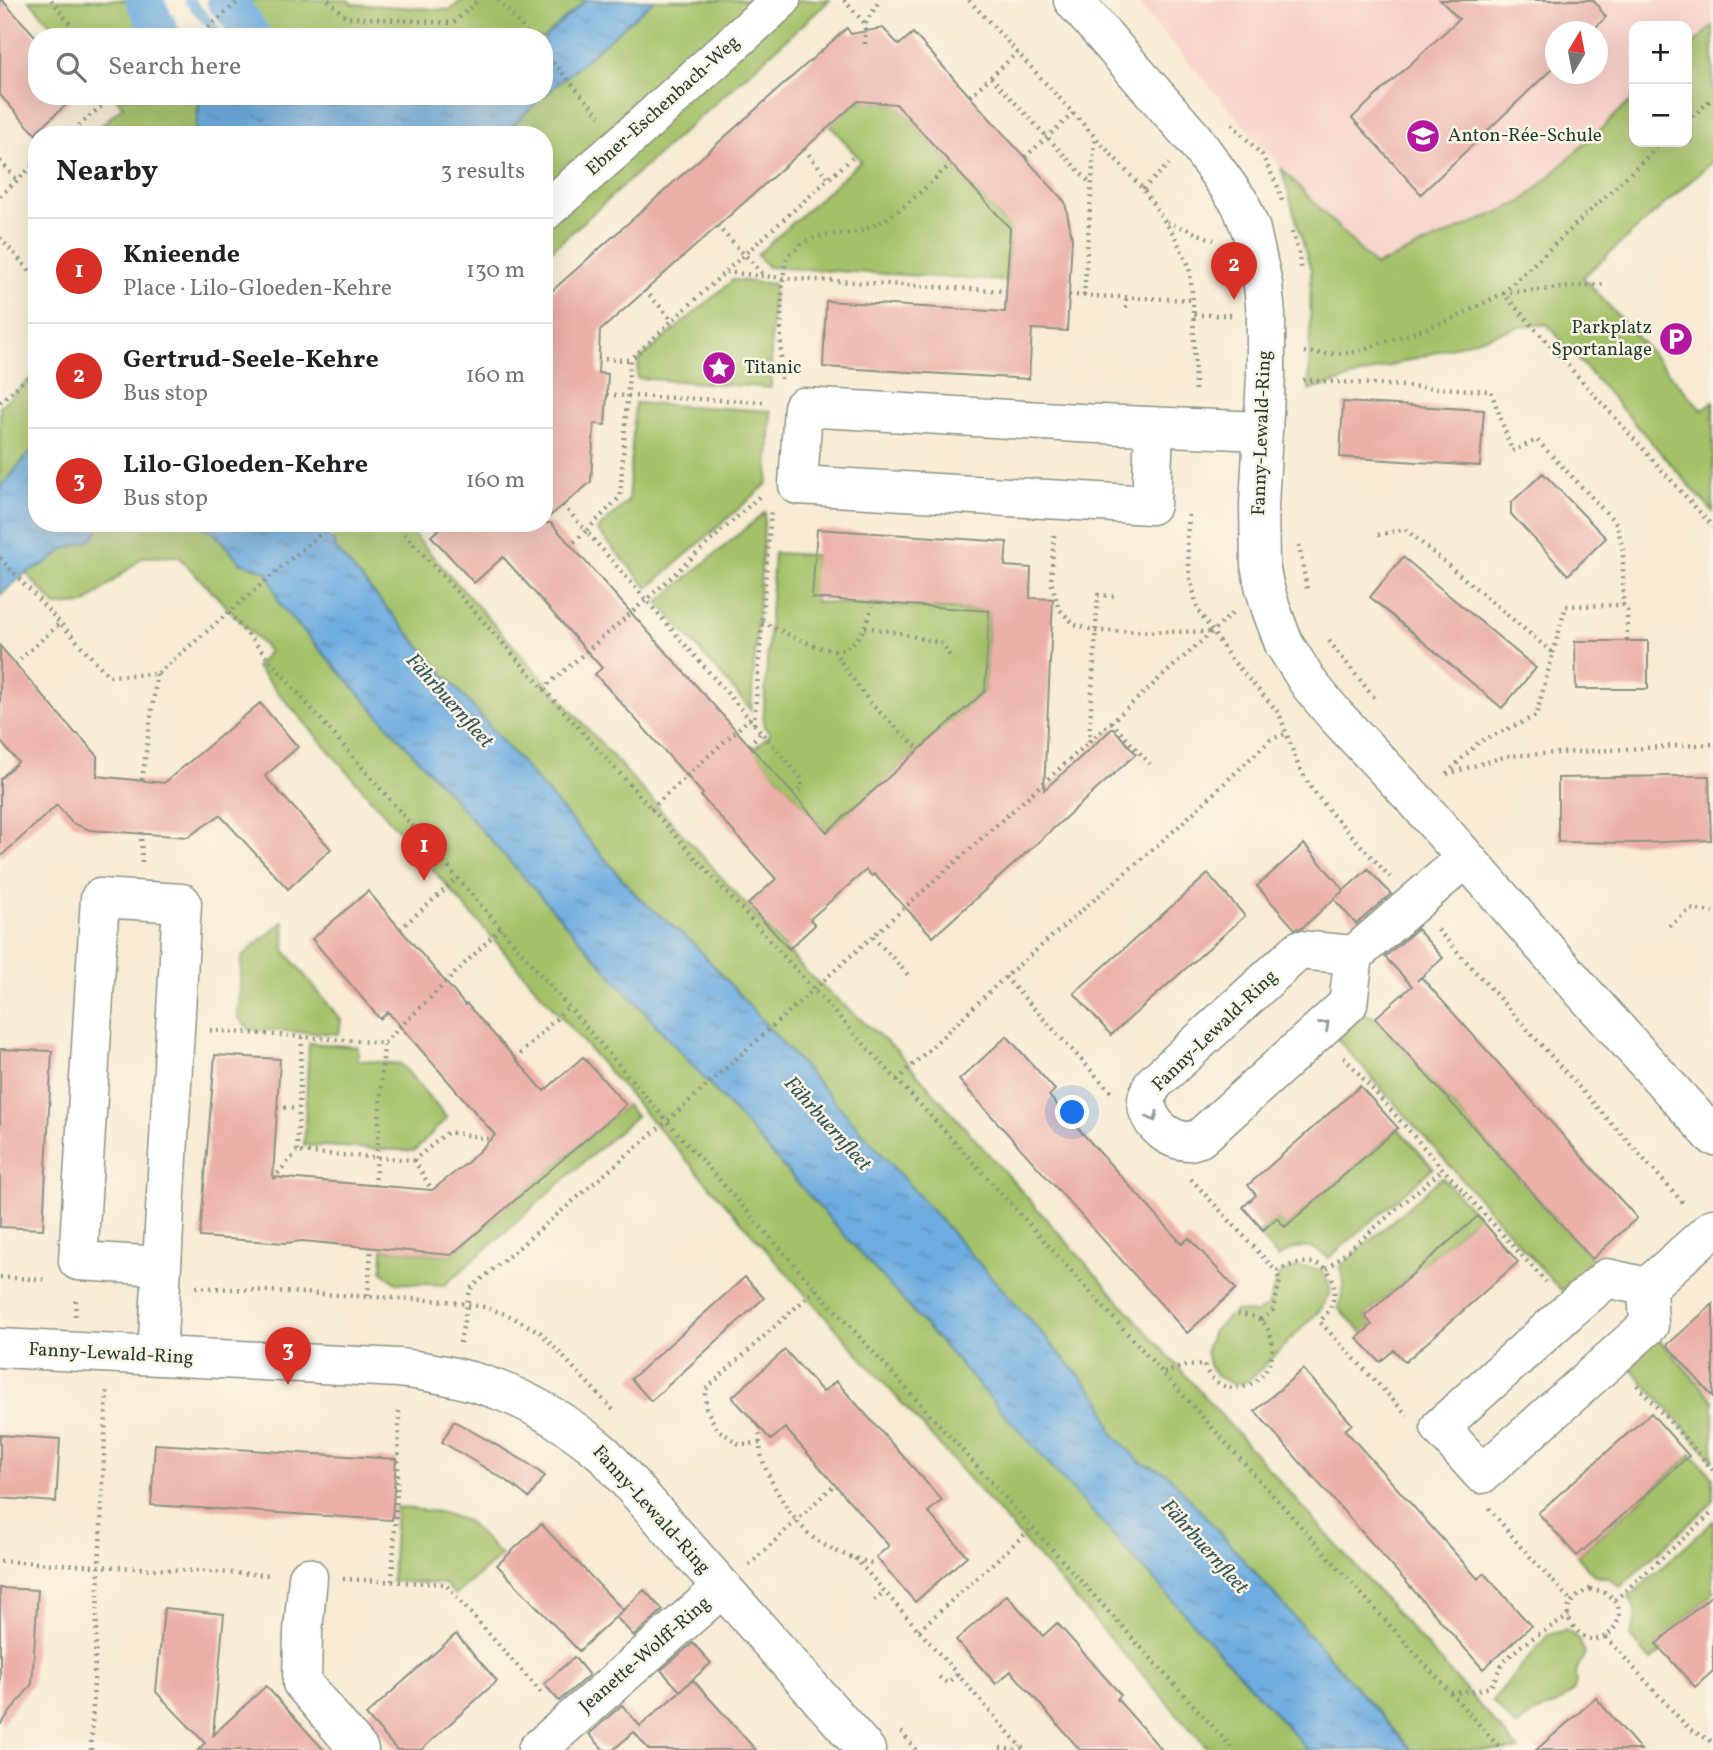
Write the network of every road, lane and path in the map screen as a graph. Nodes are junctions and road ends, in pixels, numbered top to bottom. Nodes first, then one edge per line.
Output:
1 (51, 0) edge
2 (328, 0) edge
3 (478, 0) edge
4 (499, 0) edge
5 (781, 0) edge
6 (844, 0) edge
7 (880, 0) edge
8 (1073, 0) edge
9 (238, 2) edge
10 (865, 24) junction
11 (74, 28) edge
12 (208, 28) edge
13 (523, 28) edge
14 (865, 44) dead end
15 (1018, 51) dead end
16 (553, 62) edge
17 (991, 77) junction
18 (970, 96) dead end
19 (1713, 98) edge
20 (103, 105) edge
21 (1074, 113) dead end
22 (1692, 117) edge
23 (607, 123) dead end
24 (78, 126) edge
25 (1047, 137) junction
26 (1095, 137) dead end
27 (1659, 147) edge
28 (804, 149) dead end
29 (1025, 156) dead end
30 (852, 158) dead end
31 (0, 162) edge
32 (950, 164) dead end
33 (28, 170) edge
34 (829, 179) junction
35 (17, 180) junction
36 (1092, 184) junction
37 (0, 196) edge
38 (553, 204) edge
39 (717, 226) dead end
40 (0, 238) edge
41 (745, 256) junction
42 (28, 269) edge
43 (725, 272) junction
44 (765, 276) junction
45 (783, 278) junction
46 (1607, 284) dead end
47 (645, 290) dead end
48 (1006, 291) dead end
49 (1503, 293) junction
50 (1069, 295) dead end
51 (1084, 296) junction
52 (1126, 298) junction
53 (1193, 300) dead end
54 (1126, 308) dead end
55 (673, 321) junction
56 (1304, 352) dead end
57 (598, 359) dead end
58 (631, 360) junction
59 (28, 377) edge
60 (1302, 393) dead end
61 (607, 395) dead end
62 (628, 395) junction
63 (0, 402) edge
64 (803, 407) junction
65 (1154, 427) junction
66 (1262, 431) junction
67 (786, 485) junction
68 (1057, 499) junction
69 (564, 505) dead end
70 (1713, 527) edge
71 (586, 531) junction
72 (323, 532) edge
73 (403, 532) edge
74 (1378, 535) dead end
75 (1299, 542) dead end
76 (571, 545) dead end
77 (0, 558) edge
78 (1264, 585) junction
79 (1114, 596) dead end
80 (1309, 597) dead end
81 (646, 600) junction
82 (1623, 605) junction
83 (872, 606) dead end
84 (229, 613) junction
85 (762, 622) junction
86 (60, 623) junction
87 (865, 626) junction
88 (1096, 631) junction
89 (1212, 632) junction
90 (1322, 632) dead end
91 (1627, 641) dead end
92 (834, 650) junction
93 (1553, 653) junction
94 (952, 660) dead end
95 (15, 664) dead end
96 (157, 674) junction
97 (543, 689) junction
98 (1384, 708) dead end
99 (752, 717) junction
100 (1111, 722) junction
101 (761, 732) junction
102 (1287, 733) dead end
103 (1089, 742) junction
104 (1713, 744) edge
105 (749, 745) dead end
106 (918, 748) dead end
107 (1150, 764) dead end
108 (142, 780) dead end
109 (793, 795) dead end
110 (651, 809) junction
111 (1466, 858) junction
112 (458, 878) junction
113 (1713, 912) edge
114 (1668, 926) dead end
115 (500, 928) junction
116 (400, 929) dead end
117 (873, 937) junction
118 (1354, 955) junction
119 (1005, 977) junction
120 (911, 978) dead end
121 (814, 990) junction
122 (568, 1007) junction
123 (175, 1027) junction
124 (1320, 1030) junction
125 (302, 1037) junction
126 (384, 1043) junction
127 (515, 1059) dead end
128 (897, 1080) junction
129 (1113, 1094) dead end
130 (277, 1107) dead end
131 (298, 1109) junction
132 (667, 1121) junction
133 (1713, 1136) edge
134 (492, 1139) dead end
135 (296, 1152) junction
136 (377, 1156) junction
137 (414, 1160) junction
138 (1443, 1169) junction
139 (1187, 1174) dead end
140 (273, 1179) dead end
141 (375, 1186) dead end
142 (432, 1190) dead end
143 (1713, 1228) edge
144 (371, 1248) dead end
145 (1327, 1269) junction
146 (1276, 1271) junction
147 (161, 1276) junction
148 (0, 1277) edge
149 (55, 1280) dead end
150 (1647, 1287) junction
151 (816, 1289) junction
152 (1570, 1308) junction
153 (1238, 1314) dead end
154 (1261, 1320) junction
155 (0, 1348) edge
156 (109, 1354) junction
157 (157, 1356) junction
158 (1612, 1358) junction
159 (1164, 1373) junction
160 (453, 1376) junction
161 (388, 1406) dead end
162 (399, 1407) junction
163 (410, 1408) dead end
164 (1412, 1421) dead end
165 (759, 1434) dead end
166 (760, 1443) junction
167 (1713, 1471) edge
168 (832, 1488) dead end
169 (1487, 1506) dead end
170 (1713, 1512) edge
171 (797, 1520) junction
172 (1033, 1527) junction
173 (855, 1558) junction
174 (875, 1564) dead end
175 (308, 1577) dead end
176 (392, 1581) dead end
177 (722, 1588) junction
178 (884, 1591) junction
179 (874, 1600) dead end
180 (1615, 1600) junction
181 (1571, 1601) junction
182 (1569, 1616) junction
183 (919, 1630) junction
184 (1606, 1637) junction
185 (958, 1674) junction
186 (939, 1677) dead end
187 (1451, 1693) junction
188 (1713, 1741) edge
189 (1000, 1748) dead end
190 (1023, 1748) edge
191 (91, 1750) edge
192 (359, 1750) edge
193 (537, 1750) edge
194 (866, 1750) edge
195 (1234, 1750) edge
196 (1502, 1750) edge

1 - 11 path
2 - 3 path
4 - 13 path
5 - 38 street, Ebner-Eschenbach-Weg
6 - 10 path
7 - 10 path
8 - 66 street, Fanny-Lewald-Ring
9 - 12 path
10 - 14 path
15 - 17 path
16 - 23 path
17 - 18 path
17 - 25 path
19 - 22 path
20 - 24 path
21 - 25 path
25 - 29 path
25 - 36 path
26 - 36 path
27 - 49 path
28 - 34 path
30 - 34 path
31 - 35 path
32 - 45 path
33 - 35 path
34 - 41 path
35 - 37 path
36 - 51 path
39 - 41 path
40 - 42 path
41 - 43 path
41 - 44 path
43 - 44 path
43 - 55 path
44 - 45 path
45 - 48 path
46 - 49 path
47 - 55 path
49 - 56 path
49 - 70 path
50 - 51 path
51 - 52 path
52 - 53 path
52 - 54 path
55 - 58 path
57 - 58 path
58 - 62 path
59 - 63 path
60 - 82 path
61 - 62 path
62 - 64 path
62 - 71 path
64 - 65 street
64 - 67 street
65 - 66 street
65 - 68 street
66 - 78 street, Fanny-Lewald-Ring
67 - 68 street
67 - 81 path
67 - 85 path
68 - 88 path
69 - 71 path
71 - 76 path
71 - 81 path
72 - 84 path
73 - 97 path
74 - 93 path
75 - 80 path
77 - 86 path
78 - 89 path
78 - 111 street, Fanny-Lewald-Ring
79 - 88 path
81 - 97 path
81 - 99 path
82 - 91 path
82 - 93 path
83 - 87 path
84 - 96 path
84 - 112 path
85 - 92 path
85 - 99 path
86 - 95 path
86 - 96 path
87 - 92 path
87 - 94 path
88 - 89 path
88 - 103 path
89 - 100 path
90 - 98 path
92 - 106 path
93 - 104 path
96 - 108 path
97 - 110 path
99 - 101 path
99 - 110 path
100 - 103 path
100 - 107 path
101 - 105 path
101 - 109 path
102 - 119 path
103 - 117 path
110 - 121 path
111 - 118 street
111 - 133 street, Fanny-Lewald-Ring
112 - 115 path
112 - 116 path
113 - 114 path
115 - 122 path
115 - 126 path
117 - 120 path
117 - 121 path
124 -> 118 street, Fanny-Lewald-Ring
118 -> 124 street, Fanny-Lewald-Ring
119 - 128 path
119 - 129 path
121 - 128 path
121 - 132 path
122 - 127 path
122 - 132 path
123 - 125 path
123 - 147 street
123 - 147 street
124 - 138 path
125 - 126 path
125 - 131 path
126 - 136 path
128 - 159 path
130 - 131 path
131 - 135 path
132 - 151 path
132 - 160 path
134 - 137 path
135 - 136 path
135 - 140 path
136 - 137 path
136 - 141 path
137 - 142 path
138 - 145 path
138 - 152 path
139 - 146 path
143 - 150 street
144 - 147 path
145 - 146 path
145 - 164 path
146 - 154 path
147 - 157 street
148 - 149 path
150 - 152 street
150 - 158 street
151 - 166 path
151 - 172 path
152 - 158 street
153 - 154 path
154 - 159 path
155 - 156 street, Fanny-Lewald-Ring
156 - 157 street, Fanny-Lewald-Ring
156 - 191 path
157 - 160 street, Fanny-Lewald-Ring
158 - 167 path
159 - 187 path
160 - 177 street, Fanny-Lewald-Ring
161 - 162 path
162 - 163 path
162 - 176 path
165 - 166 path
166 - 171 path
168 - 171 path
169 - 181 path
170 - 180 path
171 - 173 path
171 - 177 path
172 - 183 path
172 - 195 path
173 - 174 path
173 - 178 path
175 - 192 street
177 - 193 street, Jeanette-Wolff-Ring
177 - 194 street, Fanny-Lewald-Ring
178 - 179 path
178 - 183 path
180 - 181 path
180 - 184 path
181 - 182 path
182 - 184 path
182 - 187 path
183 - 185 path
184 - 188 path
185 - 186 path
185 - 190 path
187 - 196 path
189 - 190 path

